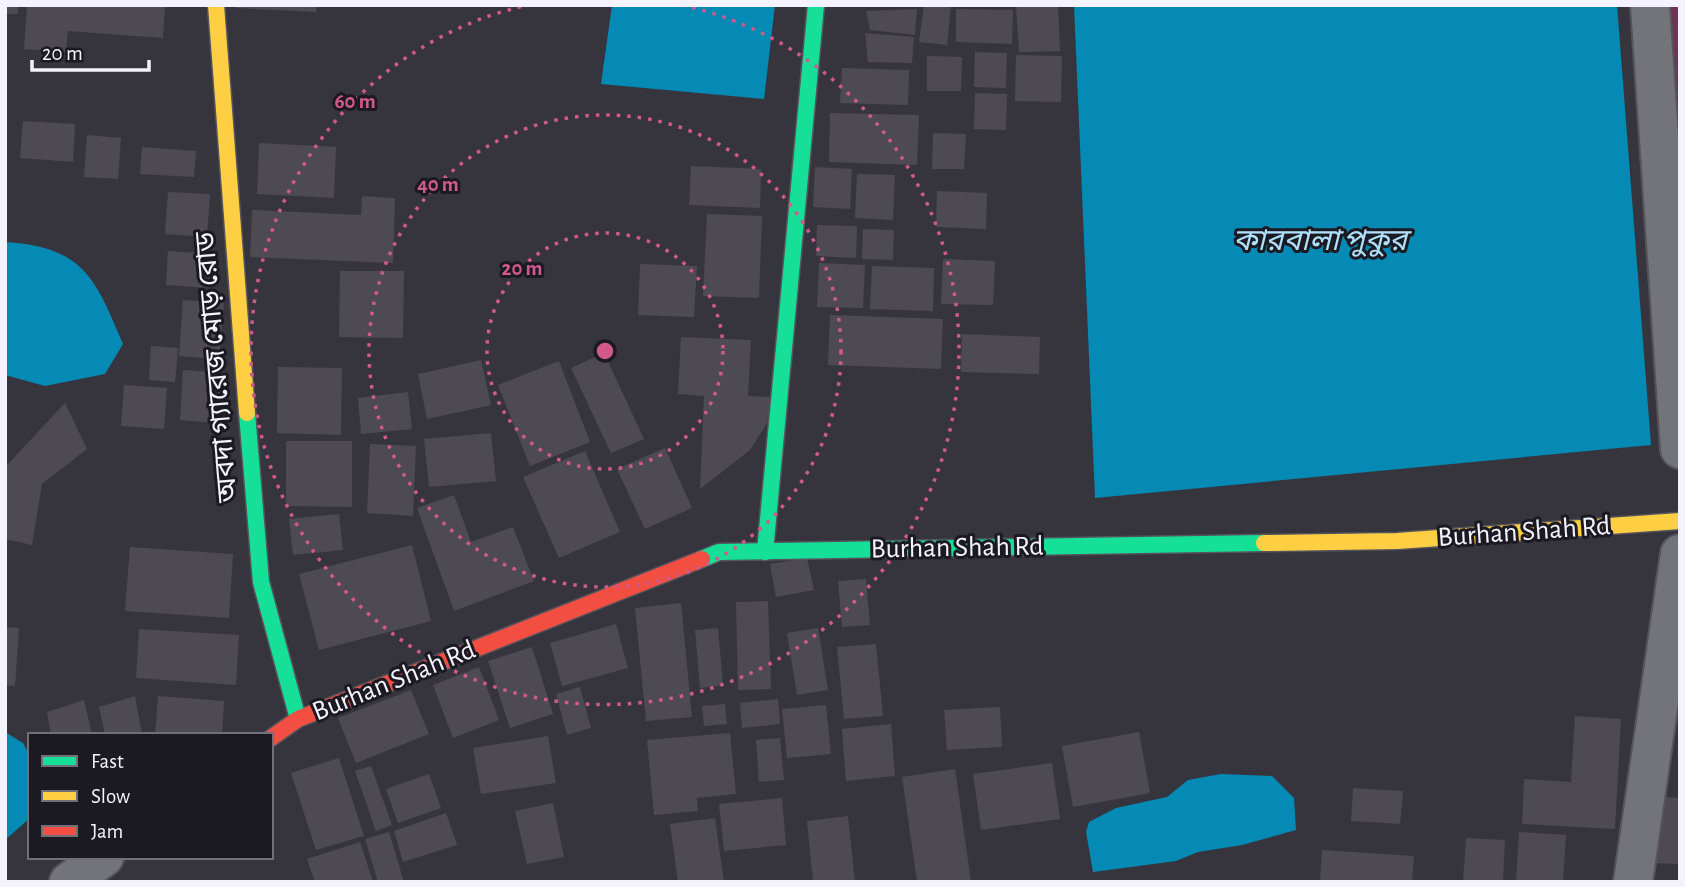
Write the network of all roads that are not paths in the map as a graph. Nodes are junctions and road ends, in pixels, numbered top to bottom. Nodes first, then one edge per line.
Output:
1 (216, 5) edge
2 (816, 5) edge
3 (1650, 5) edge
4 (1680, 449) edge
5 (1680, 521) edge
6 (765, 552) junction
7 (1680, 554) edge
8 (298, 719) junction
9 (273, 737) edge
10 (101, 859) edge
11 (69, 882) edge
12 (1633, 882) edge

1 - 8 street, অবদা গ্যারেজ মোড় রোড
2 - 6 street
3 - 4 street
5 - 6 street, Burhan Shah Rd
6 - 8 street, Burhan Shah Rd
7 - 12 street
8 - 9 street, Burhan Shah Rd
10 - 11 street

